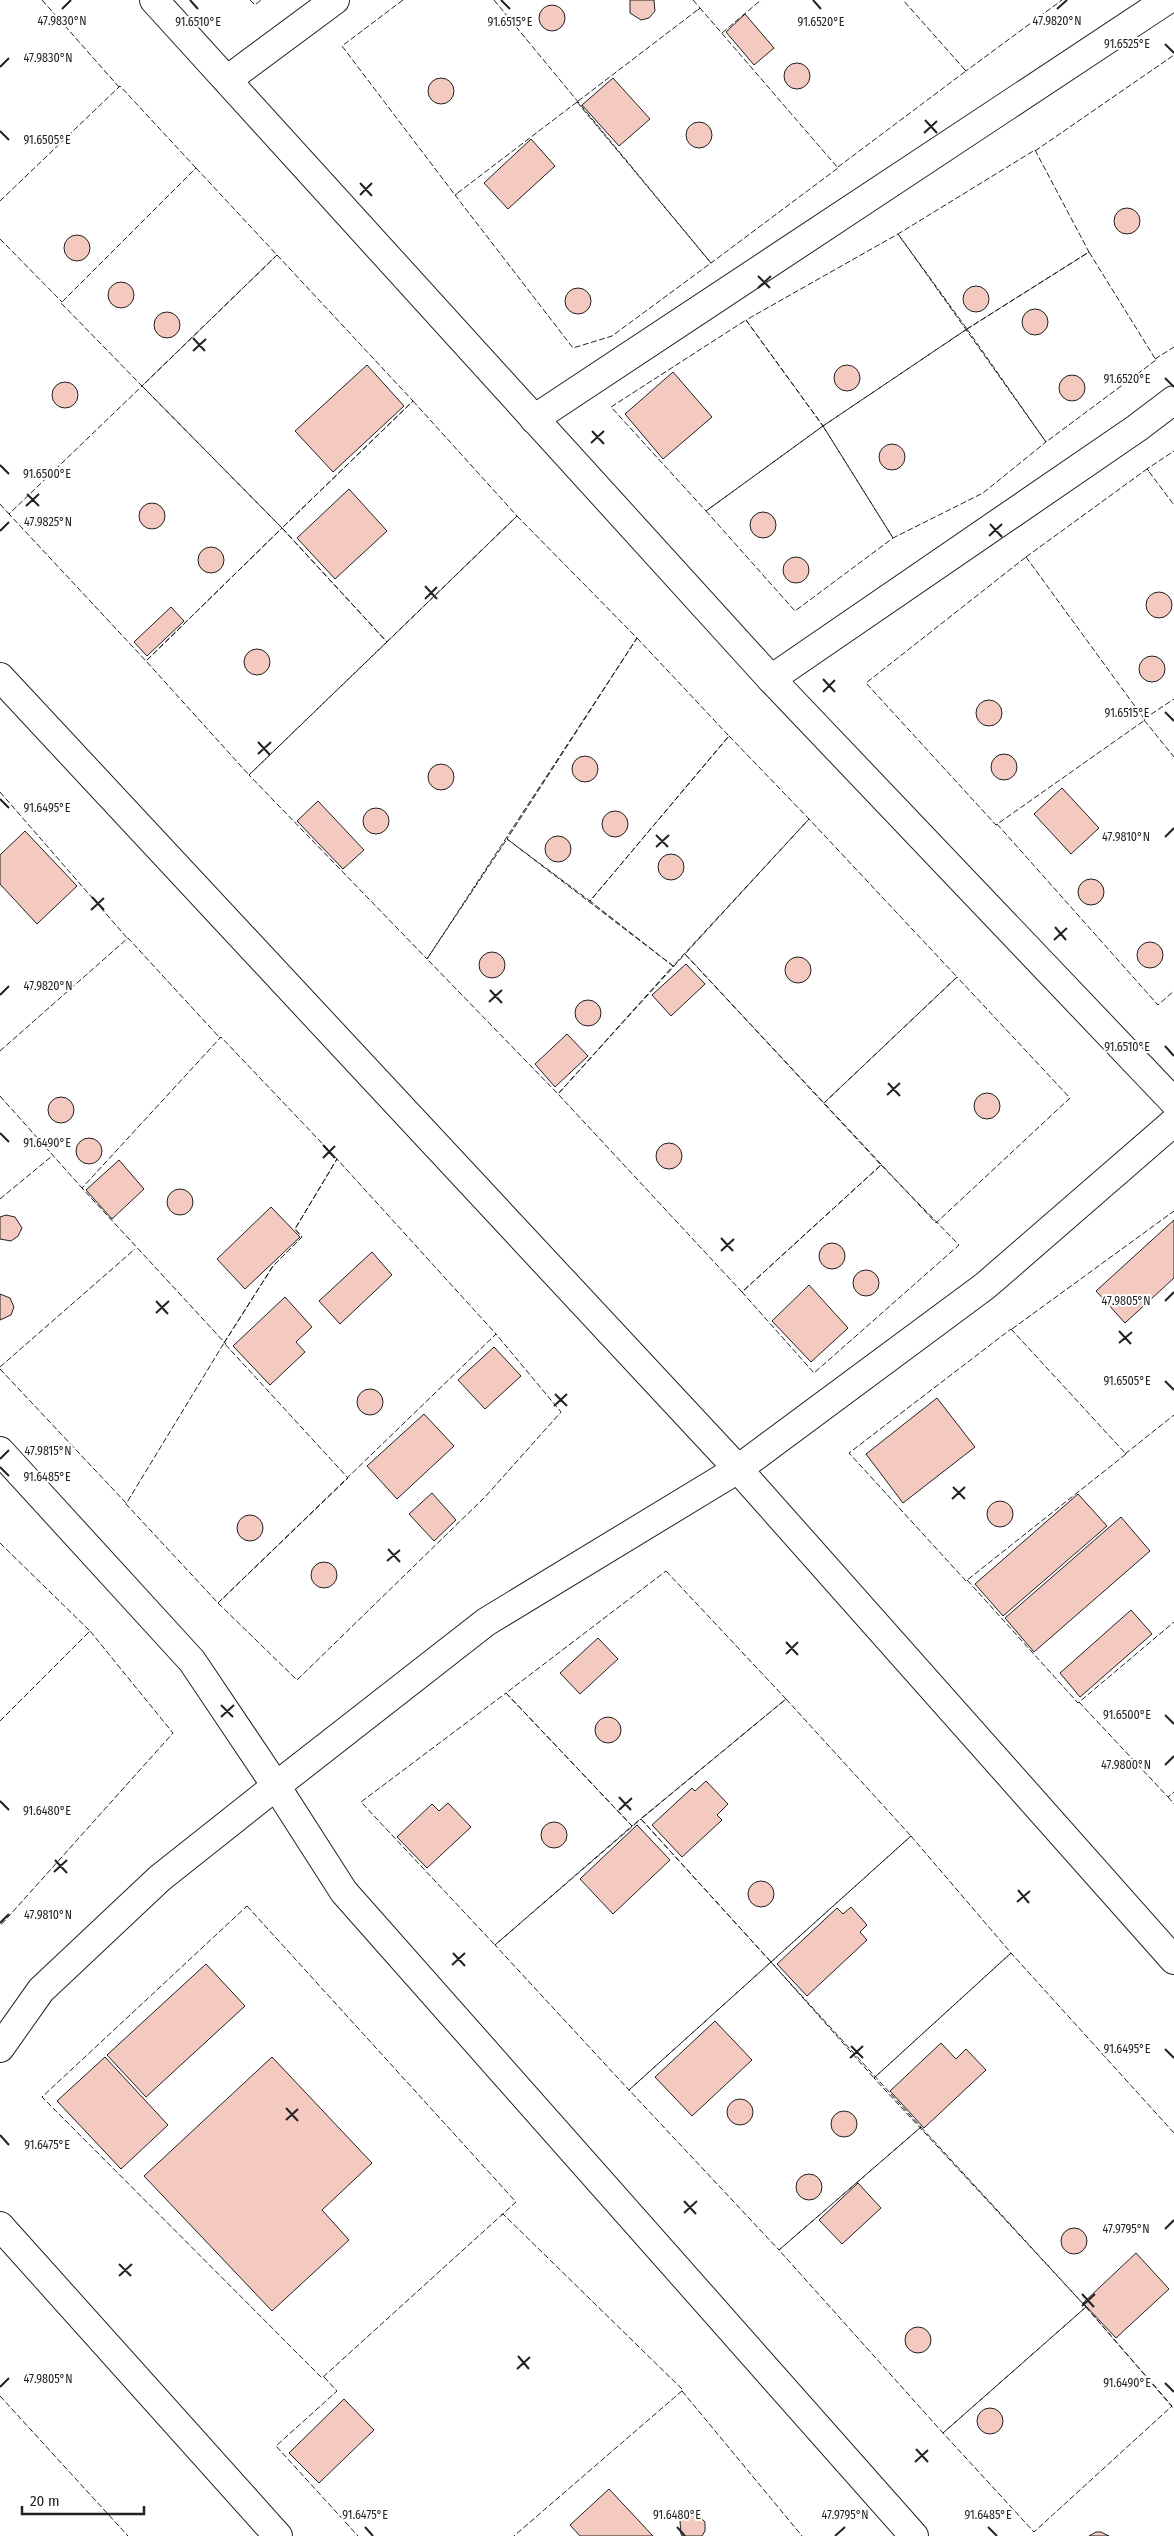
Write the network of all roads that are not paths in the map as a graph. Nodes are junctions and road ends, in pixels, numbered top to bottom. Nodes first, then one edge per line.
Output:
1 (154, 0) edge
2 (335, 0) edge
3 (1167, 0) edge
4 (227, 80) junction
5 (1174, 400) edge
6 (534, 419) junction
7 (0, 677) edge
8 (771, 680) junction
9 (1174, 1102) edge
10 (1174, 1122) edge
11 (0, 1451) edge
12 (738, 1469) junction
13 (276, 1786) junction
14 (1174, 1960) edge
15 (0, 2048) edge
16 (0, 2226) edge
17 (278, 2536) edge
18 (914, 2536) edge

1 - 4 street
2 - 4 street
3 - 6 street
4 - 6 street
5 - 8 street
6 - 8 street
7 - 12 street
8 - 9 street
10 - 12 street
11 - 13 street
12 - 13 street
12 - 14 street
13 - 15 street
13 - 18 street
16 - 17 street

